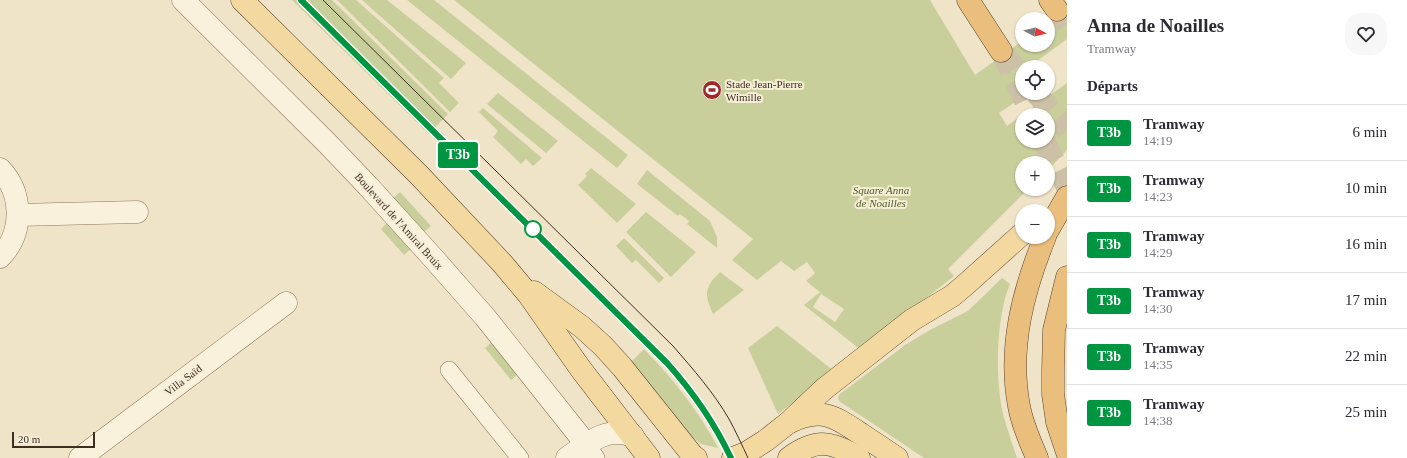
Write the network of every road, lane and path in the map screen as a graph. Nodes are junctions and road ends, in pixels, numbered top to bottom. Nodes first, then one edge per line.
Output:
1 (183, 0) edge
2 (242, 0) edge
3 (968, 0) edge
4 (1001, 51) dead end
5 (0, 169) edge
6 (1067, 193) edge
7 (1067, 197) edge
8 (1055, 204) edge
9 (137, 212) dead end
10 (18, 215) junction
11 (1055, 218) edge
12 (1015, 240) edge
13 (1042, 244) edge
14 (0, 257) edge
15 (502, 263) junction
16 (1067, 277) edge
17 (286, 303) dead end
18 (449, 370) dead end
19 (788, 423) junction
20 (633, 436) junction
21 (591, 451) edge
22 (1067, 452) edge
23 (695, 457) edge
24 (80, 458) edge
25 (520, 458) edge
26 (567, 458) edge
27 (649, 458) edge
28 (733, 458) edge
29 (789, 458) edge
30 (859, 458) edge
31 (897, 458) edge
32 (1037, 458) edge

1 - 21 street, Boulevard de l'Amiral Bruix
2 - 15 main road
3 - 4 highway
5 - 10 street
6 - 8 main road
7 - 11 highway
9 - 10 street
10 - 14 street
12 - 19 main road
13 - 32 highway
15 - 20 main road
15 - 23 main road
16 - 22 highway
17 - 24 street, Villa Saïd
18 - 25 lane
19 - 28 main road
19 - 31 main road
20 - 21 street
20 - 27 main road
21 - 26 street
29 - 30 main road

